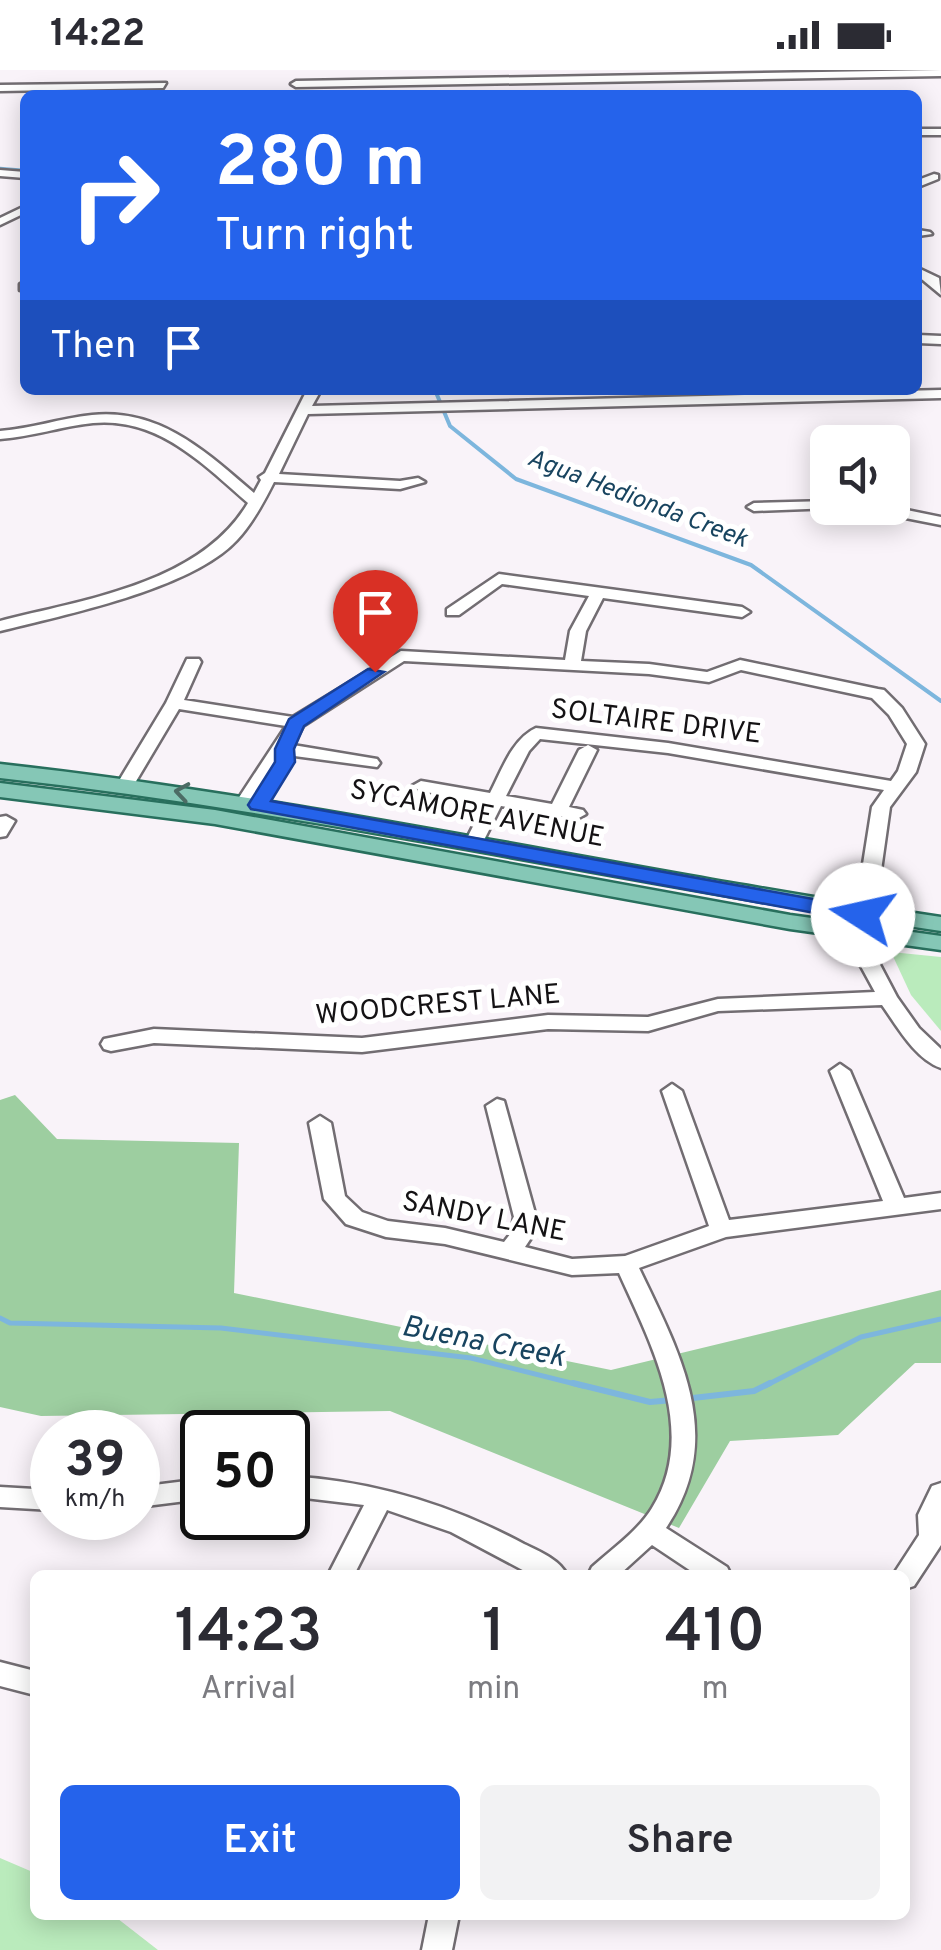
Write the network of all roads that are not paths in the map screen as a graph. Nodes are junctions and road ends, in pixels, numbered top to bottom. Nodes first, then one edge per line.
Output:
1 (921, 72) edge
2 (784, 73) edge
3 (941, 73) edge
4 (428, 76) edge
5 (296, 84) dead end
6 (162, 85) dead end
7 (0, 88) edge
8 (934, 177) dead end
9 (922, 182) edge
10 (922, 274) edge
11 (941, 291) edge
12 (311, 395) edge
13 (904, 395) edge
14 (303, 410) junction
15 (0, 434) edge
16 (266, 477) junction
17 (418, 482) dead end
18 (254, 500) junction
19 (810, 505) edge
20 (754, 507) dead end
21 (910, 515) edge
22 (941, 521) edge
23 (598, 593) junction
24 (453, 612) dead end
25 (742, 612) dead end
26 (0, 626) edge
27 (193, 662) dead end
28 (572, 664) junction
29 (174, 703) junction
30 (296, 723) junction
31 (284, 749) junction
32 (588, 750) dead end
33 (371, 763) dead end
34 (0, 772) edge
35 (126, 784) junction
36 (421, 786) dead end
37 (894, 787) junction
38 (0, 790) edge
39 (496, 800) junction
40 (252, 804) junction
41 (473, 844) junction
42 (941, 924) edge
43 (862, 925) junction
44 (941, 943) edge
45 (888, 998) junction
46 (111, 1044) dead end
47 (941, 1061) edge
48 (840, 1071) dead end
49 (672, 1090) dead end
50 (497, 1106) dead end
51 (320, 1123) dead end
52 (941, 1201) edge
53 (896, 1206) junction
54 (724, 1230) junction
55 (510, 1251) junction
56 (626, 1264) junction
57 (310, 1490) edge
58 (941, 1493) edge
59 (0, 1496) edge
60 (30, 1498) edge
61 (379, 1501) junction
62 (648, 1529) junction
63 (344, 1570) edge
64 (547, 1570) edge
65 (606, 1570) edge
66 (710, 1570) edge
67 (910, 1570) edge
68 (0, 1674) edge
69 (30, 1683) edge
70 (443, 1920) edge
71 (437, 1950) edge

1 - 2 street
1 - 3 street
2 - 4 street
4 - 5 street
6 - 7 street
8 - 9 street
10 - 11 street
12 - 14 street
13 - 14 street
14 - 16 street
15 - 18 street
16 - 17 street
16 - 18 street
18 - 26 street
19 - 20 street
21 - 22 street
23 - 24 street
23 - 25 street
23 - 28 street
27 - 29 street
28 - 30 street
28 - 37 street
29 - 30 street
29 - 35 street
30 - 31 street
31 - 33 street
31 - 40 street
32 - 39 street
34 - 35 main road, SYCAMORE AVENUE
40 -> 35 main road, SYCAMORE AVENUE
36 - 39 street
37 - 39 street, SOLTAIRE DRIVE
37 - 43 street
38 - 43 main road, SYCAMORE AVENUE
39 - 41 street, SOLTAIRE DRIVE
40 - 41 main road, SYCAMORE AVENUE
41 - 43 main road, SYCAMORE AVENUE
42 - 43 main road, SYCAMORE AVENUE
43 - 44 main road, SYCAMORE AVENUE
43 - 45 street
45 - 46 street, WOODCREST LANE
45 - 47 street
48 - 53 street
49 - 54 street
50 - 55 street
51 - 55 street, SANDY LANE
52 - 53 street, SANDY LANE
53 - 54 street, SANDY LANE
54 - 56 street, SANDY LANE
55 - 56 street, SANDY LANE
56 - 62 street
57 - 61 street
58 - 67 street
59 - 60 street
61 - 63 street
61 - 64 street
62 - 65 street
62 - 66 street
68 - 69 street
70 - 71 street

